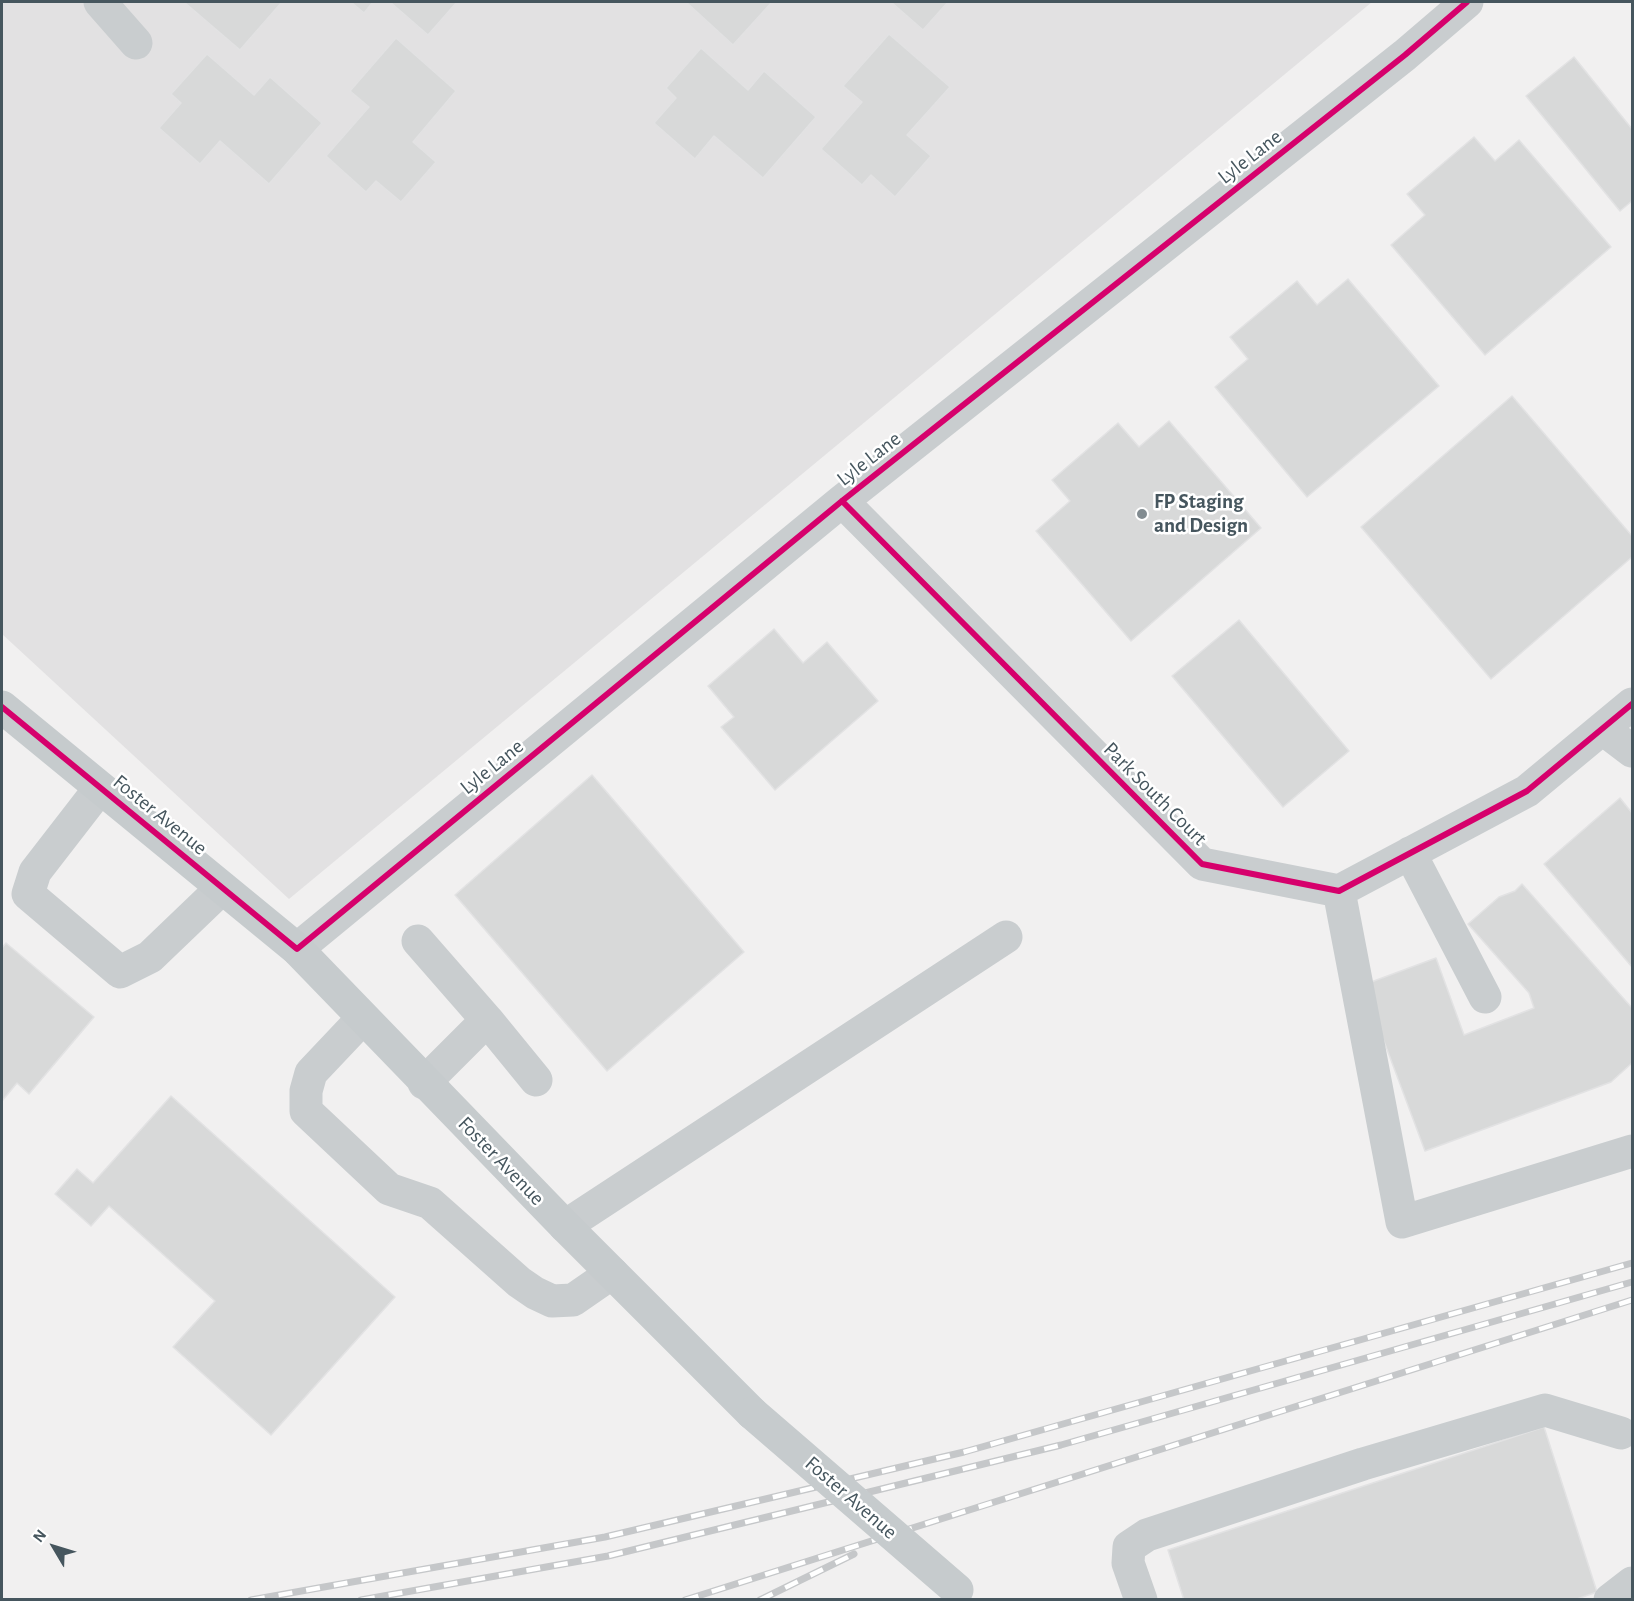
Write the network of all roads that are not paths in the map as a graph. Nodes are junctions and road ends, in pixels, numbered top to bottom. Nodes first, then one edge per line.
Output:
1 (100, 2) edge
2 (1467, 2) edge
3 (136, 43) dead end
4 (842, 501) junction
5 (1632, 704) edge
6 (2, 707) edge
7 (1602, 729) junction
8 (1632, 751) edge
9 (100, 788) junction
10 (1410, 854) junction
11 (222, 888) junction
12 (1339, 891) junction
13 (1006, 937) dead end
14 (418, 941) dead end
15 (297, 949) junction
16 (1485, 997) dead end
17 (363, 1018) junction
18 (487, 1020) junction
19 (536, 1080) dead end
20 (424, 1083) junction
21 (1632, 1151) edge
22 (565, 1226) junction
23 (612, 1274) junction
24 (1621, 1432) dead end
25 (1632, 1583) edge
26 (962, 1595) edge
27 (1141, 1599) edge
28 (1610, 1599) edge

1 - 3 street
2 - 4 street, Lyle Lane
4 - 12 street, Park South Court
4 - 15 street, Lyle Lane
5 - 7 street
6 - 9 main road, Foster Avenue
7 - 8 street
7 - 10 street
9 - 11 main road, Foster Avenue
9 - 11 street
10 - 12 street
10 - 16 street
11 - 15 main road, Foster Avenue
12 - 21 street
13 - 22 street
14 - 18 street
15 - 17 main road, Foster Avenue
17 - 20 main road, Foster Avenue
17 - 23 street
18 - 19 street
18 - 20 street
20 - 22 main road, Foster Avenue
22 - 23 main road, Foster Avenue
23 - 26 main road, Foster Avenue, bridge
24 - 27 street
25 - 28 street

